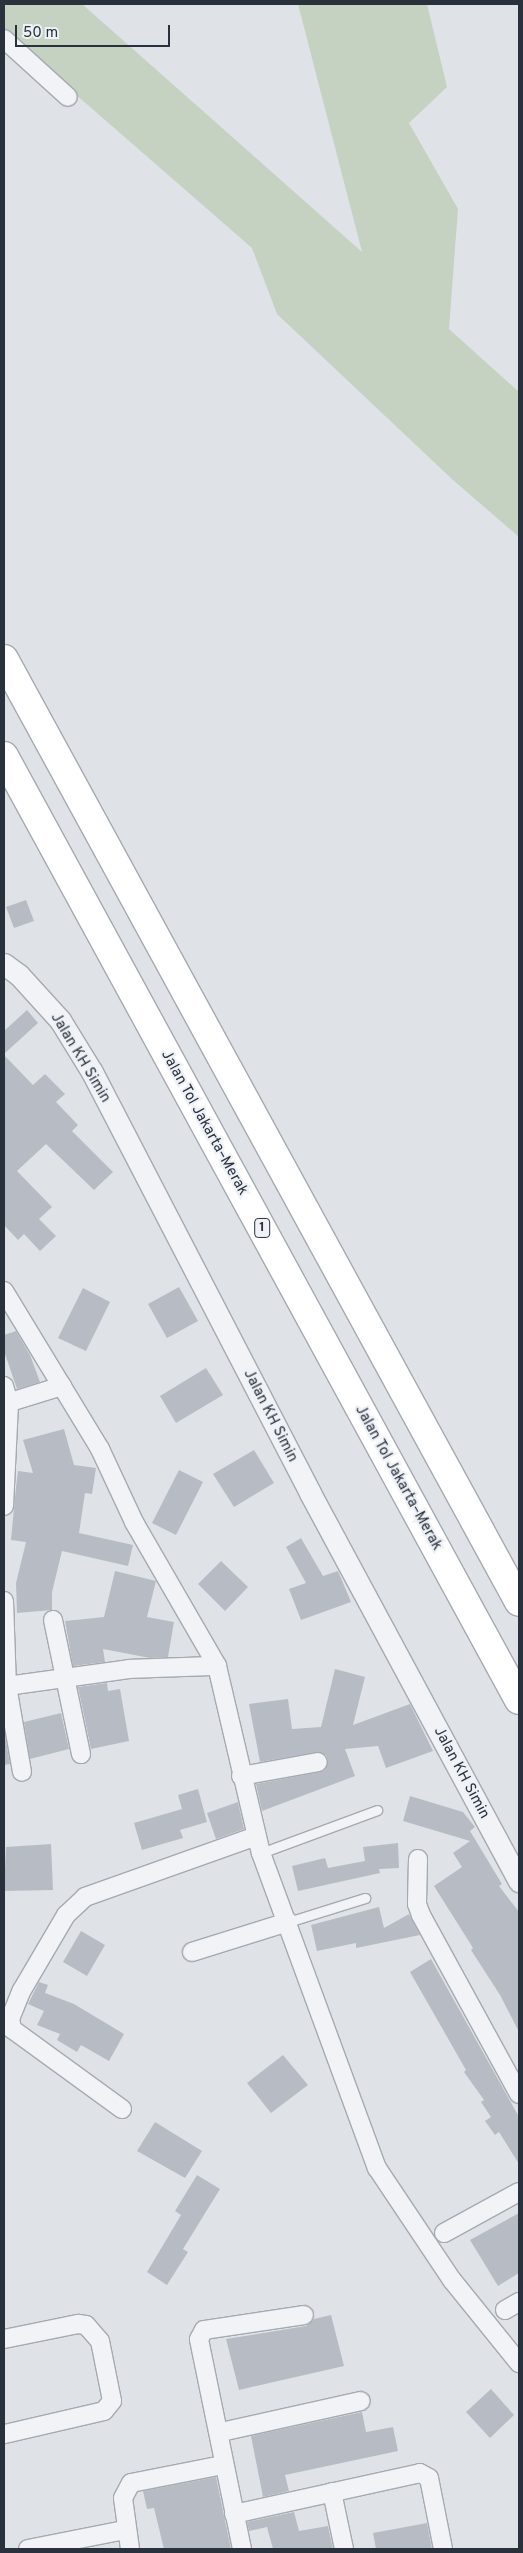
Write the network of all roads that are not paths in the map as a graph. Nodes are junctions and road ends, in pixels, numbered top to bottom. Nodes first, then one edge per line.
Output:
1 (4, 39) edge
2 (68, 97) dead end
3 (4, 659) edge
4 (4, 756) edge
5 (4, 964) edge
6 (4, 1291) edge
7 (4, 1386) edge
8 (62, 1386) junction
9 (6, 1404) edge
10 (5, 1449) edge
11 (4, 1506) edge
12 (4, 1601) edge
13 (519, 1602) edge
14 (53, 1620) dead end
15 (217, 1666) junction
16 (64, 1679) junction
17 (7, 1686) junction
18 (519, 1700) edge
19 (81, 1754) dead end
20 (318, 1762) dead end
21 (22, 1772) dead end
22 (241, 1776) junction
23 (377, 1810) dead end
24 (256, 1836) junction
25 (261, 1853) junction
26 (418, 1859) dead end
27 (519, 1881) edge
28 (365, 1898) dead end
29 (288, 1922) junction
30 (192, 1952) dead end
31 (519, 2094) edge
32 (122, 2109) dead end
33 (519, 2192) edge
34 (444, 2233) dead end
35 (304, 2315) dead end
36 (4, 2339) edge
37 (519, 2363) edge
38 (360, 2401) dead end
39 (220, 2432) junction
40 (4, 2434) edge
41 (223, 2465) junction
42 (332, 2492) junction
43 (234, 2514) junction
44 (125, 2530) junction
45 (28, 2549) edge
46 (130, 2549) edge
47 (242, 2549) edge
48 (344, 2549) edge
49 (443, 2549) edge

1 - 2 street
3 - 13 highway
4 - 18 highway, Jalan Tol Jakarta–Merak / 1
5 - 27 street, Jalan KH Simin
6 - 8 street
7 - 9 street
8 - 9 street
8 - 15 street
9 - 10 street
10 - 11 street
12 - 17 street
14 - 16 street
15 - 16 street
15 - 22 street
16 - 17 street
16 - 19 street
17 - 21 street
20 - 22 street
22 - 24 street
23 - 25 lane
24 - 25 street
24 - 32 street
25 - 29 street
26 - 31 street
28 - 29 lane
29 - 30 street
29 - 37 street
33 - 34 street
35 - 39 street
36 - 40 street
38 - 39 street
39 - 41 street
41 - 43 street
41 - 44 street
42 - 43 street
42 - 48 street
42 - 49 street
43 - 47 street
44 - 45 street
44 - 46 street

